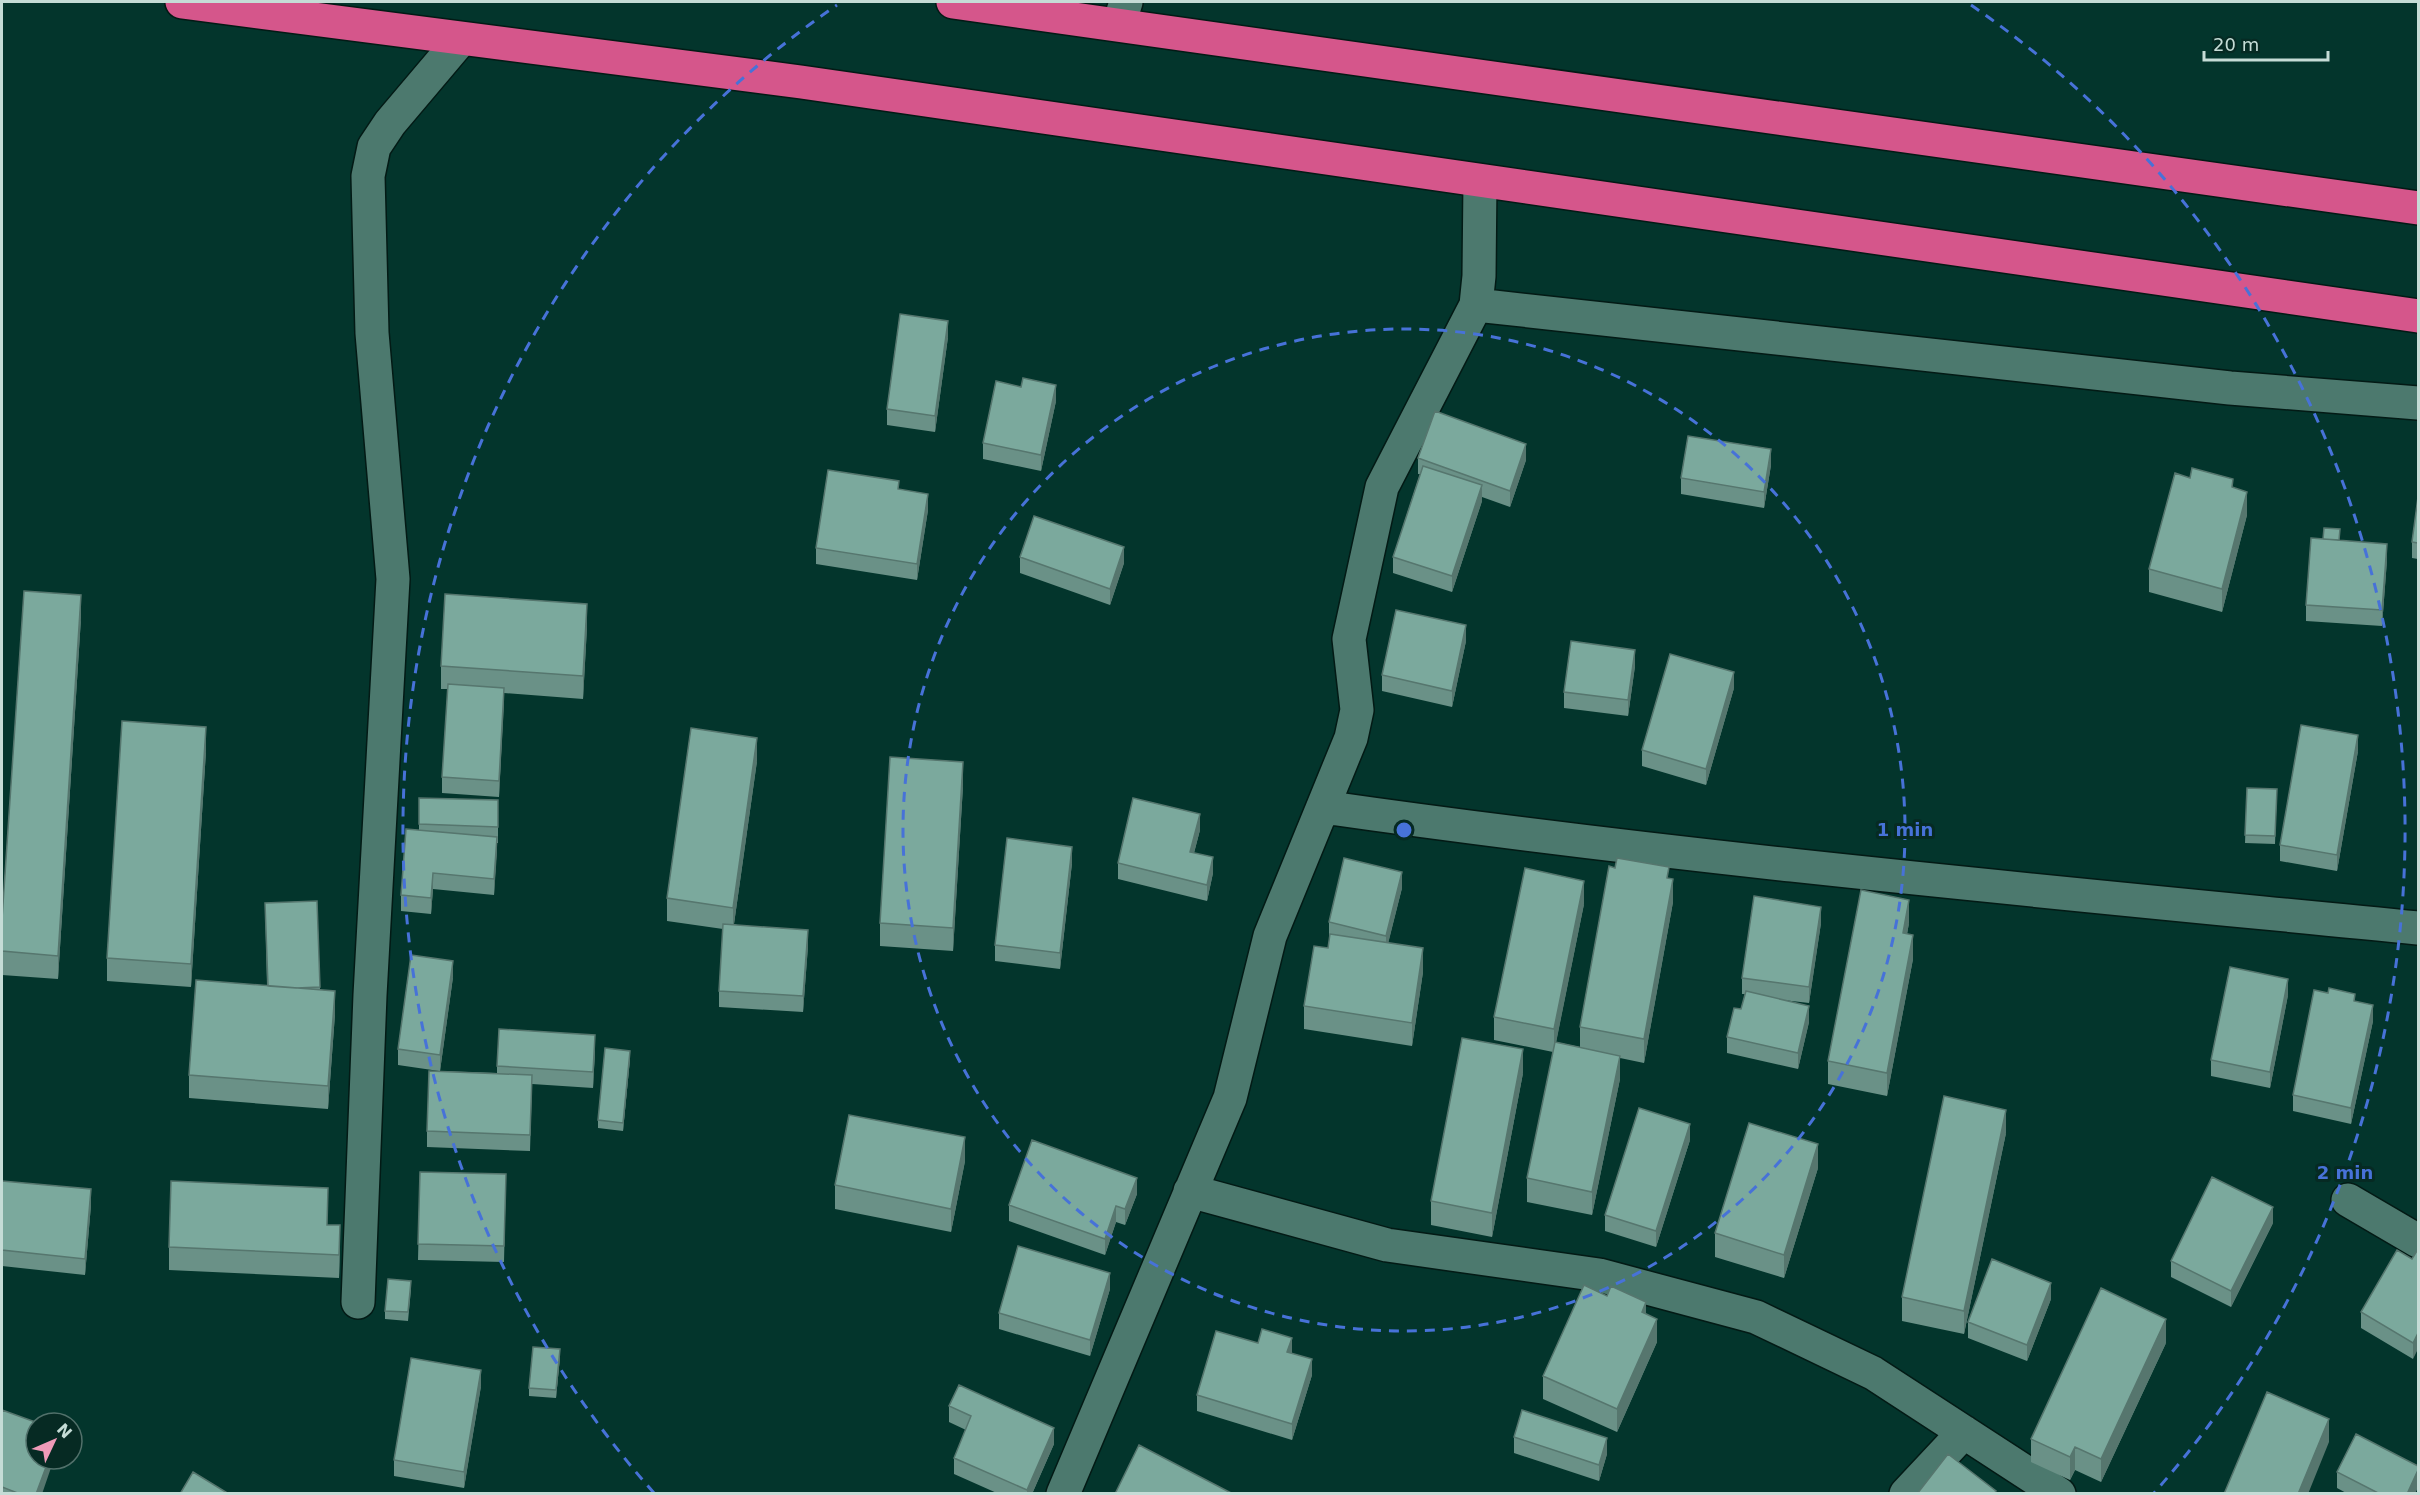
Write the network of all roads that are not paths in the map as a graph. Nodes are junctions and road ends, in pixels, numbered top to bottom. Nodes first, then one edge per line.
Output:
1 (182, 2) edge
2 (953, 2) edge
3 (1122, 13) edge
4 (461, 39) junction
5 (1480, 181) junction
6 (2418, 208) edge
7 (1476, 305) junction
8 (2418, 315) edge
9 (2418, 404) edge
10 (1323, 807) junction
11 (2418, 928) edge
12 (1190, 1191) junction
13 (2348, 1200) dead end
14 (2418, 1241) edge
15 (358, 1302) dead end
16 (1964, 1432) junction
17 (1063, 1494) edge
18 (1906, 1494) edge
19 (2059, 1494) edge

1 - 4 highway
2 - 3 highway
3 - 6 highway
4 - 5 highway
4 - 15 street
5 - 7 street
5 - 8 highway
7 - 9 street
7 - 10 street
10 - 11 street
10 - 12 street
12 - 16 street
12 - 17 street
13 - 14 street
16 - 18 street
16 - 19 street

